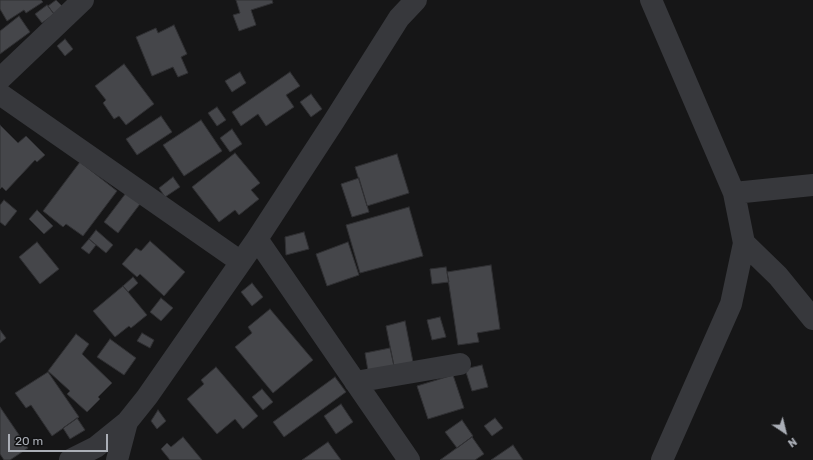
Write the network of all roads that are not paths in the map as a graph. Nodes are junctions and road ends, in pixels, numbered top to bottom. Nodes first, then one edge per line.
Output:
1 (83, 0) edge
2 (416, 0) edge
3 (651, 0) edge
4 (399, 9) edge
5 (0, 79) edge
6 (0, 94) edge
7 (813, 185) edge
8 (734, 193) junction
9 (257, 239) junction
10 (744, 243) junction
11 (241, 262) junction
12 (813, 319) edge
13 (460, 364) dead end
14 (355, 382) junction
15 (127, 422) junction
16 (70, 460) edge
17 (118, 460) edge
18 (409, 460) edge
19 (662, 460) edge

1 - 5 street
2 - 4 street
3 - 8 street
4 - 9 street
6 - 11 street
7 - 8 street
8 - 10 street
9 - 11 street
9 - 14 street
10 - 12 street
10 - 19 street
11 - 15 street
13 - 14 street
14 - 18 street
15 - 16 street
15 - 17 street

